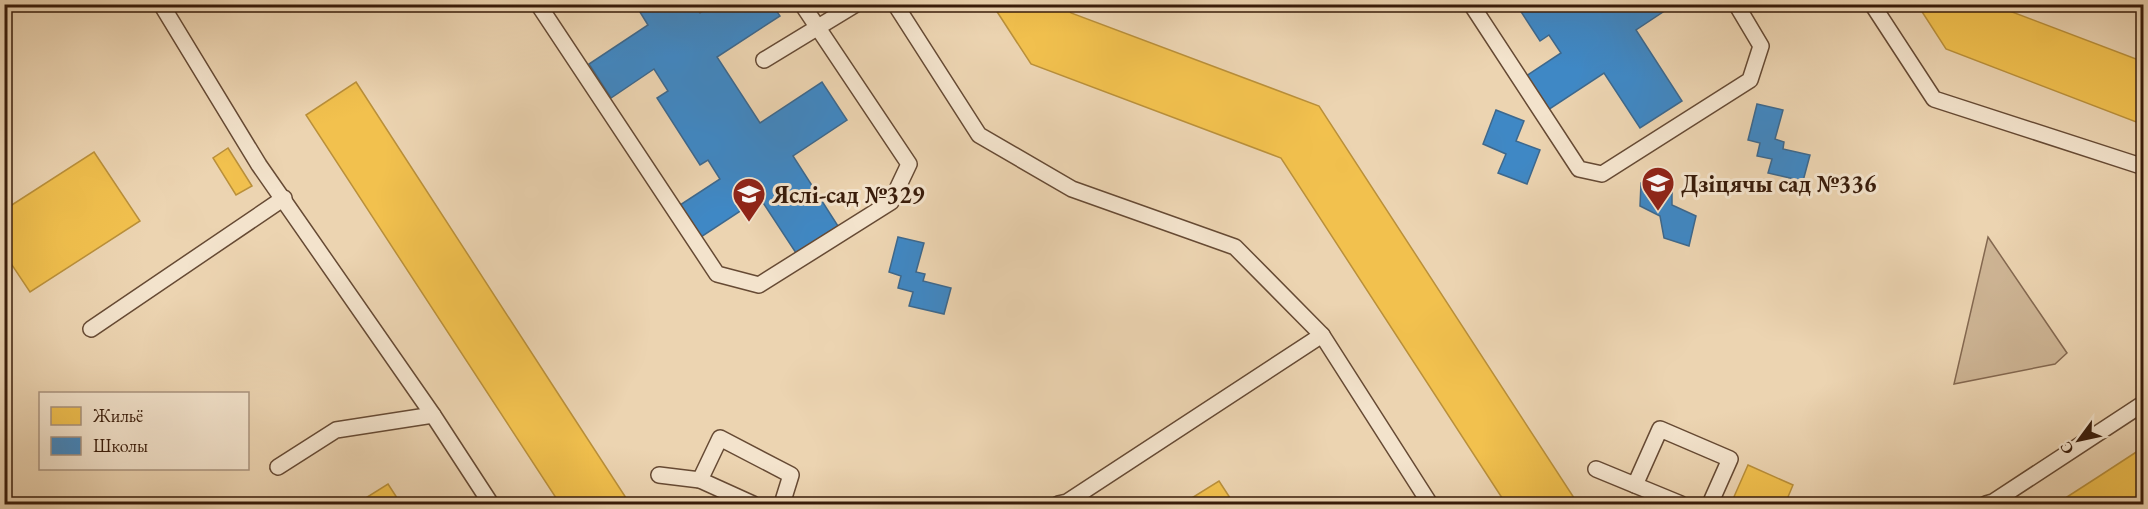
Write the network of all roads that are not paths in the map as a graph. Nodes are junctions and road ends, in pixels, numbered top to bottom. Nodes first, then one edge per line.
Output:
1 (161, 4) edge
2 (538, 4) edge
3 (802, 4) edge
4 (856, 4) edge
5 (895, 4) edge
6 (1471, 4) edge
7 (1736, 4) edge
8 (1872, 4) edge
9 (817, 27) junction
10 (764, 60) dead end
11 (2144, 167) edge
12 (284, 198) junction
13 (91, 328) dead end
14 (1322, 335) junction
15 (2144, 403) edge
16 (433, 415) junction
17 (278, 467) dead end
18 (1596, 469) dead end
19 (659, 475) dead end
20 (700, 480) junction
21 (1635, 485) junction
22 (491, 504) edge
23 (753, 504) edge
24 (782, 504) edge
25 (1058, 504) edge
26 (1431, 504) edge
27 (1681, 504) edge
28 (1710, 504) edge
29 (1986, 504) edge

1 - 12 lane
2 - 9 lane
3 - 9 lane
4 - 9 lane
5 - 14 lane
6 - 7 lane
8 - 11 lane
9 - 10 lane
12 - 13 lane
12 - 16 lane
14 - 25 lane
14 - 26 lane
15 - 29 lane
16 - 17 lane
16 - 22 lane
18 - 21 lane
19 - 20 lane
20 - 23 lane
20 - 24 lane
21 - 27 lane
21 - 28 lane

